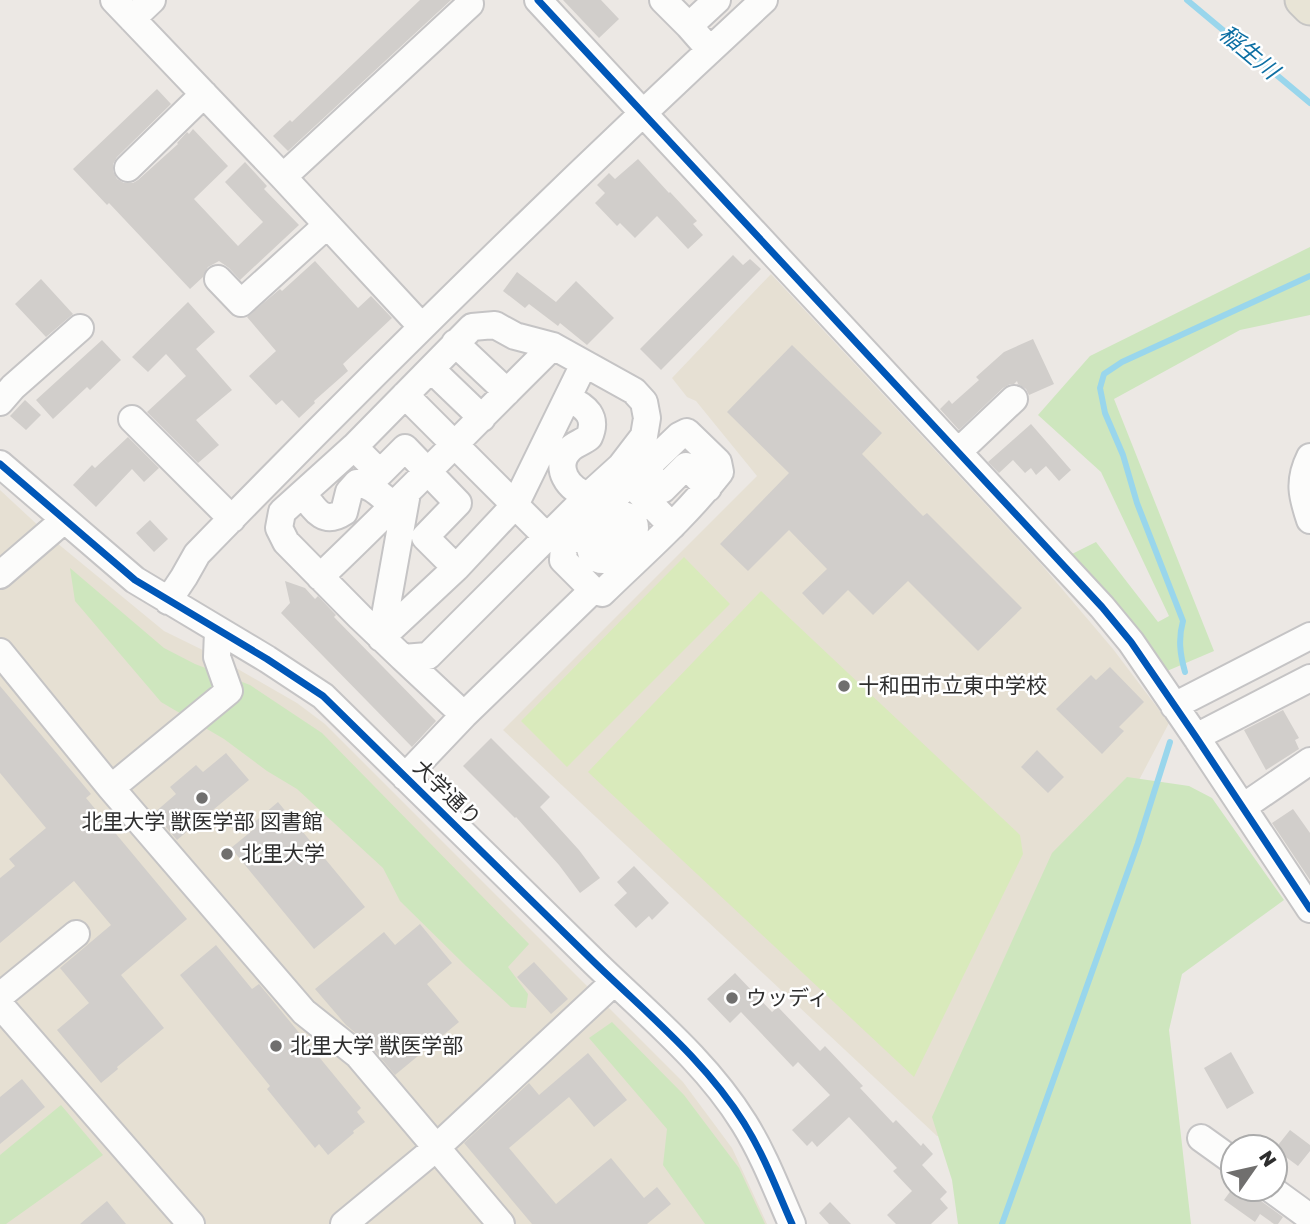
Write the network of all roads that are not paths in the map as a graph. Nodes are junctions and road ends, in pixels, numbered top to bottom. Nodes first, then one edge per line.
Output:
1 (152, 0) edge
2 (538, 0) edge
3 (663, 0) edge
4 (717, 0) edge
5 (764, 0) edge
6 (1302, 0) edge
7 (470, 4) dead end
8 (1310, 8) edge
9 (123, 9) edge
10 (689, 26) junction
11 (710, 50) junction
12 (204, 94) junction
13 (643, 112) junction
14 (128, 168) dead end
15 (283, 177) junction
16 (327, 225) junction
17 (218, 279) dead end
18 (422, 327) junction
19 (80, 328) dead end
20 (455, 343) junction
21 (553, 346) junction
22 (584, 364) junction
23 (431, 369) junction
24 (472, 376) junction
25 (507, 392) junction
26 (405, 395) junction
27 (1014, 398) dead end
28 (568, 399) junction
29 (0, 402) edge
30 (482, 418) junction
31 (132, 419) dead end
32 (454, 444) junction
33 (354, 447) junction
34 (959, 451) junction
35 (1310, 457) edge
36 (0, 464) edge
37 (428, 470) junction
38 (637, 476) junction
39 (303, 493) junction
40 (589, 495) junction
41 (401, 500) junction
42 (515, 505) junction
43 (640, 510) junction
44 (232, 519) junction
45 (64, 520) junction
46 (1310, 520) edge
47 (672, 526) junction
48 (547, 537) junction
49 (457, 568) junction
50 (588, 574) junction
51 (0, 575) edge
52 (320, 578) junction
53 (168, 601) junction
54 (218, 631) junction
55 (1310, 636) edge
56 (381, 638) junction
57 (0, 652) edge
58 (403, 658) junction
59 (1310, 678) edge
60 (1174, 706) junction
61 (464, 715) junction
62 (1196, 737) junction
63 (1310, 761) edge
64 (405, 777) junction
65 (111, 788) junction
66 (1243, 807) junction
67 (1310, 909) edge
68 (76, 934) dead end
69 (614, 982) junction
70 (2, 992) edge
71 (1201, 1138) dead end
72 (436, 1148) junction
73 (1219, 1151) edge
74 (1288, 1203) edge
75 (1307, 1218) edge
76 (191, 1224) edge
77 (344, 1224) edge
78 (501, 1224) edge
79 (792, 1224) edge

1 - 9 street
2 - 13 street
3 - 10 street
4 - 10 street
5 - 11 street
6 - 8 main road
7 - 15 street
9 - 12 street
10 - 11 street
11 - 13 street
12 - 14 street
12 - 15 street
13 - 18 street
13 - 34 street
15 - 16 street
16 - 17 street
16 - 18 street
18 - 44 street
19 - 29 street
20 - 21 street
20 - 23 street
20 - 24 street
21 - 22 street
21 - 25 street
22 - 28 street
22 - 40 street
23 - 24 street
23 - 26 street
24 - 25 street
24 - 30 street
25 - 30 street
26 - 32 street
26 - 33 street
27 - 34 street
28 - 40 street
28 - 42 street
30 - 32 street
31 - 44 street
32 - 37 street
32 - 42 street
33 - 37 street
33 - 39 street
34 - 60 street
35 - 46 street
36 - 45 street, 大学通り
37 - 41 street
37 - 49 street
38 - 43 street
38 - 47 street
38 - 50 street
39 - 41 street
39 - 52 street
40 - 48 street
41 - 52 street
41 - 56 street
42 - 48 street
42 - 49 street
43 - 47 street
43 - 50 street
44 - 53 street
45 - 51 street
45 - 53 street, 大学通り
47 - 50 street
48 - 58 street
49 - 56 street
50 - 61 street
52 - 56 street
53 - 54 street, 大学通り
54 - 64 street, 大学通り
54 - 65 street
55 - 60 street
56 - 58 street
57 - 65 street
58 - 61 street
59 - 62 street
60 - 62 street
61 - 64 street
62 - 66 street
63 - 66 street
64 - 69 street, 大学通り
65 - 72 street
66 - 67 street
68 - 70 street
69 - 72 street
69 - 79 street, 大学通り
70 - 76 street
71 - 73 street
72 - 77 street
72 - 78 street
74 - 75 street

